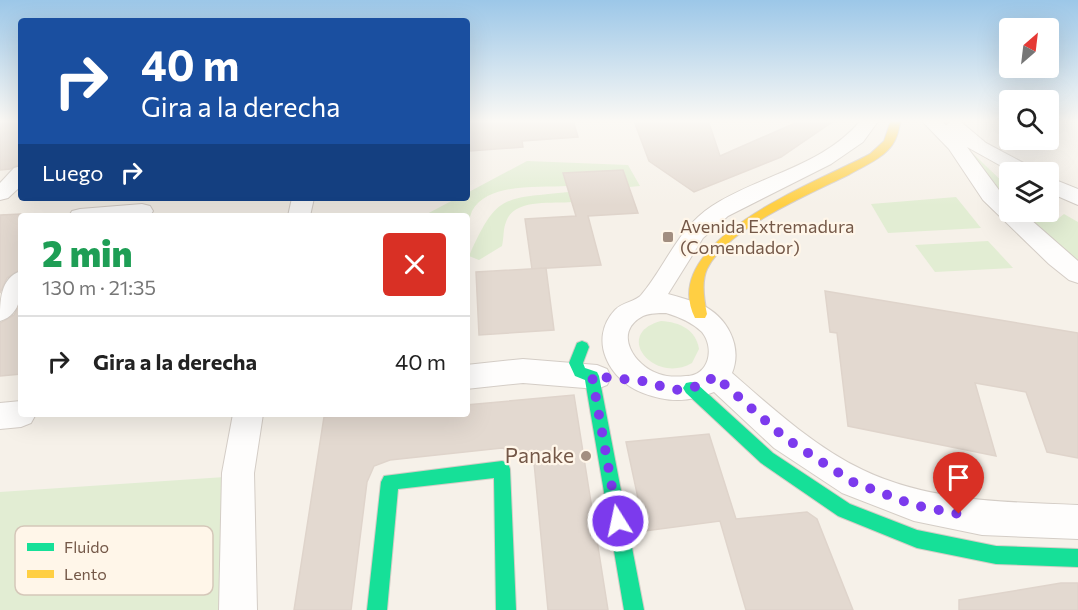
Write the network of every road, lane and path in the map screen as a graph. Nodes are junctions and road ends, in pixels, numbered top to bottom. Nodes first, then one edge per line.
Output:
1 (841, 148) edge
2 (880, 148) edge
3 (958, 148) edge
4 (982, 148) edge
5 (1007, 162) edge
6 (18, 176) edge
7 (1059, 188) edge
8 (0, 193) edge
9 (1078, 198) edge
10 (143, 208) edge
11 (104, 213) edge
12 (1078, 274) edge
13 (18, 284) edge
14 (649, 304) junction
15 (0, 311) edge
16 (700, 314) junction
17 (615, 333) junction
18 (582, 347) junction
19 (523, 371) junction
20 (592, 376) junction
21 (470, 377) edge
22 (642, 381) junction
23 (703, 382) junction
24 (18, 414) edge
25 (0, 416) edge
26 (247, 417) edge
27 (1078, 522) edge
28 (1078, 558) edge
29 (238, 610) edge
30 (377, 610) edge
31 (506, 610) edge
32 (634, 610) edge

1 - 14 street
2 - 16 street
3 - 12 street
4 - 5 street
6 - 8 street
7 - 9 street
10 - 11 street
13 - 15 street
14 - 16 street
14 - 17 street
16 - 23 street
17 - 18 street
17 - 22 street
18 - 19 street
18 - 20 street
19 - 20 street
19 - 21 street
20 - 22 street
20 - 32 street
22 - 23 street
23 - 27 street
23 - 28 street
24 - 25 street
26 - 29 street
30 - 31 street

